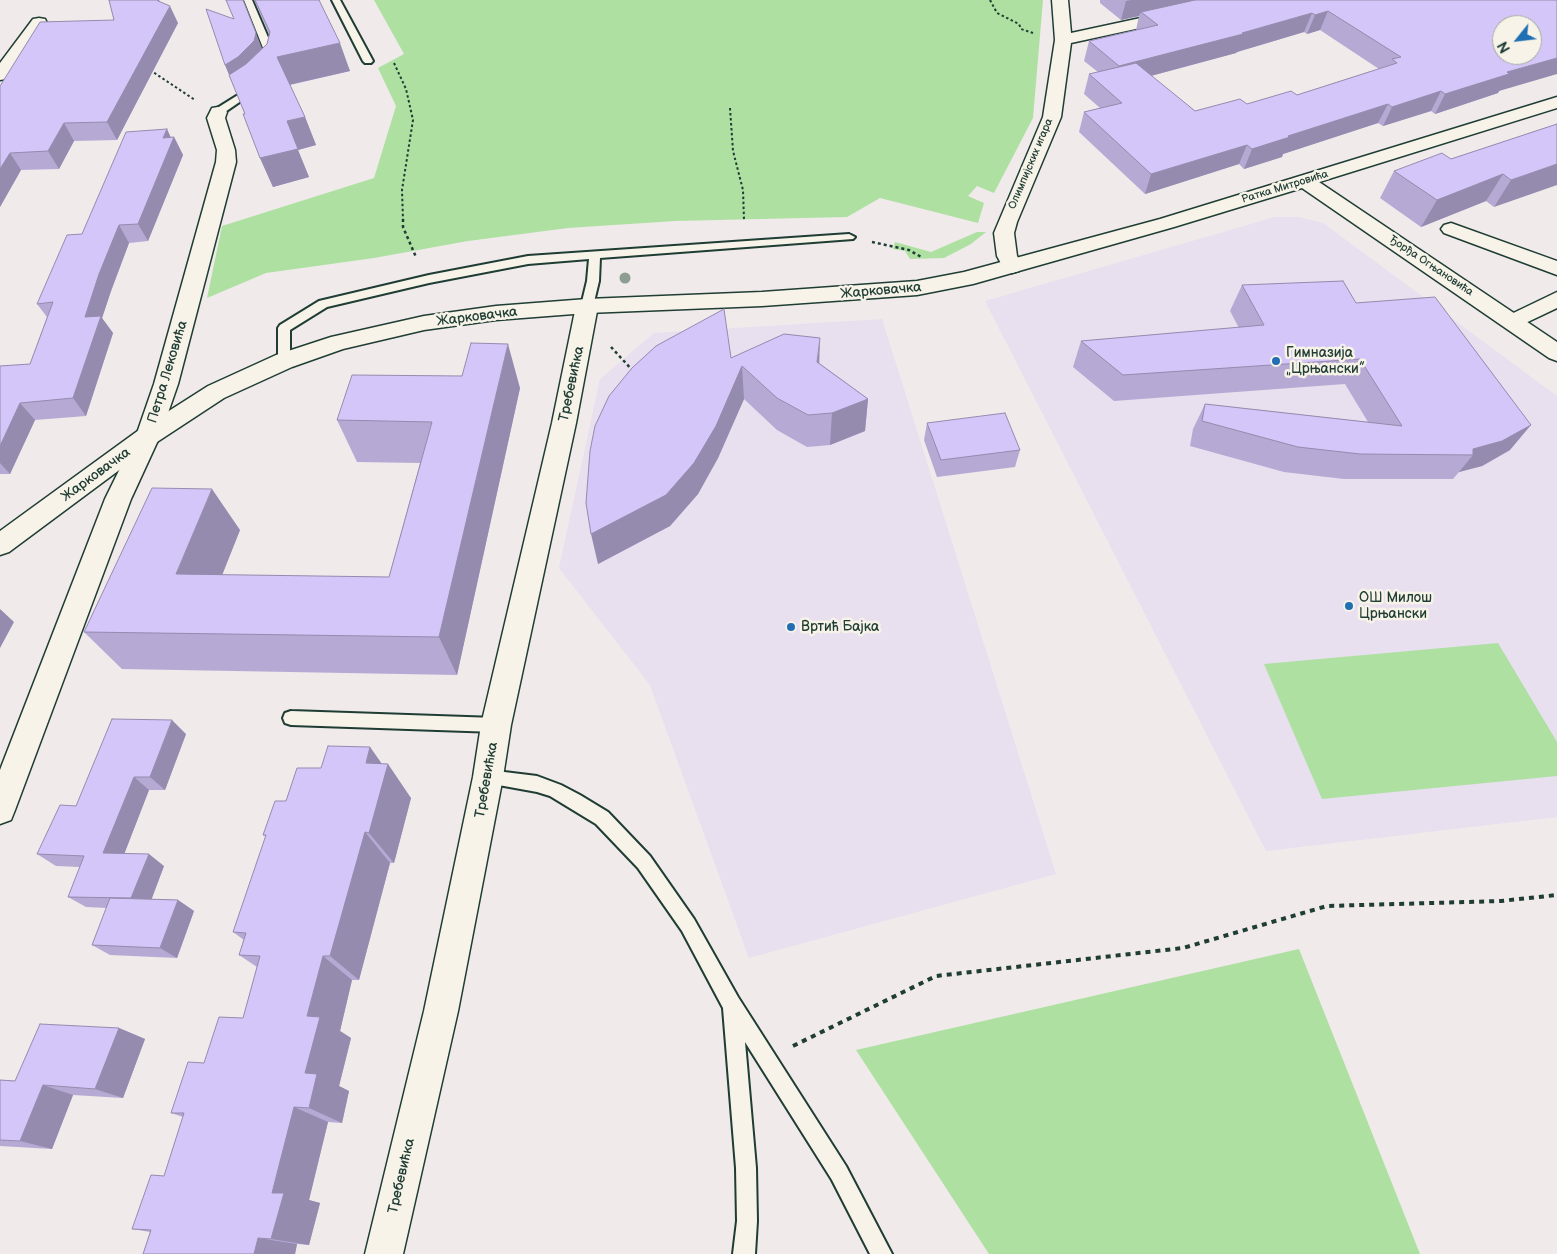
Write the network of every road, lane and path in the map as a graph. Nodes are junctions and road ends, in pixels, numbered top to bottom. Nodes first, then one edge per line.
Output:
1 (248, 0) edge
2 (336, 0) edge
3 (990, 0) edge
4 (1060, 0) edge
5 (1246, 0) edge
6 (39, 23) edge
7 (1063, 40) junction
8 (391, 58) dead end
9 (368, 61) dead end
10 (144, 66) edge
11 (272, 71) edge
12 (0, 75) edge
13 (260, 83) edge
14 (1557, 102) edge
15 (730, 108) dead end
16 (218, 112) junction
17 (1305, 181) junction
18 (1451, 229) dead end
19 (849, 237) joint
20 (745, 244) junction
21 (595, 254) junction
22 (926, 260) dead end
23 (1012, 266) junction
24 (1557, 268) edge
25 (429, 279) junction
26 (1557, 299) edge
27 (588, 306) junction
28 (1513, 322) junction
29 (611, 347) dead end
30 (1557, 353) edge
31 (284, 361) junction
32 (638, 377) edge
33 (148, 436) junction
34 (0, 545) edge
35 (292, 718) dead end
36 (496, 725) junction
37 (488, 777) junction
38 (0, 810) edge
39 (1557, 895) edge
40 (732, 1004) junction
41 (766, 1060) junction
42 (384, 1254) edge
43 (744, 1254) edge
44 (881, 1254) edge

1 - 11 lane
2 - 9 lane
3 - 7 path
4 - 7 street, Олимпијских игара
5 - 7 street
6 - 12 street
7 - 23 street, Олимпијских игара
8 - 25 path
10 - 16 path
13 - 16 lane
14 - 17 street, Ратка Митровића
15 - 20 path
16 - 33 street, Петра Лековића
17 - 23 street, Ратка Митровића
17 - 28 street, Ђорђа Огњановића
18 - 24 street
19 - 20 lane
19 - 22 path
20 - 21 lane
21 - 25 lane
21 - 27 lane
23 - 27 street, Жарковачка
25 - 31 lane
26 - 28 street
27 - 31 street, Жарковачка
27 - 36 street, Требевићка
28 - 30 street, Ђорђа Огњановића
29 - 32 path
31 - 33 street, Жарковачка
33 - 34 street, Жарковачка
33 - 38 street, Петра Лековића
35 - 36 lane
36 - 37 street, Требевићка
37 - 40 lane
37 - 42 street, Требевићка
39 - 41 path
40 - 41 lane
40 - 43 lane
41 - 44 lane

